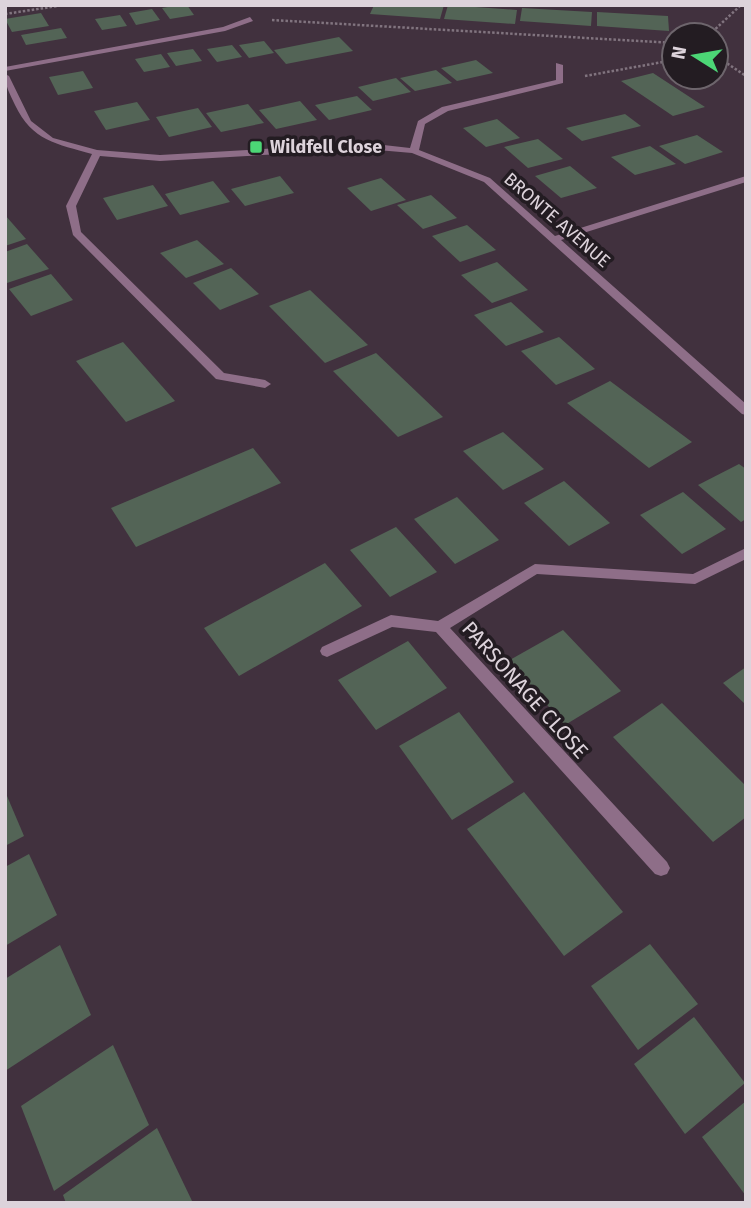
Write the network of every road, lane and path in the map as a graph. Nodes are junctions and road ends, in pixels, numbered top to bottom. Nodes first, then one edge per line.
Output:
1 (64, 5) edge
2 (743, 5) edge
3 (5, 14) edge
4 (250, 19) joint
5 (725, 21) edge
6 (660, 42) edge
7 (660, 63) edge
8 (559, 65) dead end
9 (730, 65) edge
10 (5, 69) edge
11 (5, 76) edge
12 (746, 76) edge
13 (560, 81) junction
14 (414, 150) junction
15 (97, 153) junction
16 (746, 179) edge
17 (555, 239) junction
18 (265, 384) dead end
19 (746, 411) edge
20 (746, 553) edge
21 (440, 627) junction
22 (327, 651) dead end
23 (660, 868) dead end

1 - 3 path
2 - 5 path
4 - 6 path
4 - 10 street
7 - 13 path
8 - 13 street
9 - 12 path
11 - 15 street, BRONTE AVENUE
13 - 14 street
14 - 15 street, BRONTE AVENUE
14 - 17 street, BRONTE AVENUE
15 - 18 street
16 - 17 street
17 - 19 street, BRONTE AVENUE
20 - 21 street, PARSONAGE CLOSE
21 - 22 street
21 - 23 street, PARSONAGE CLOSE

